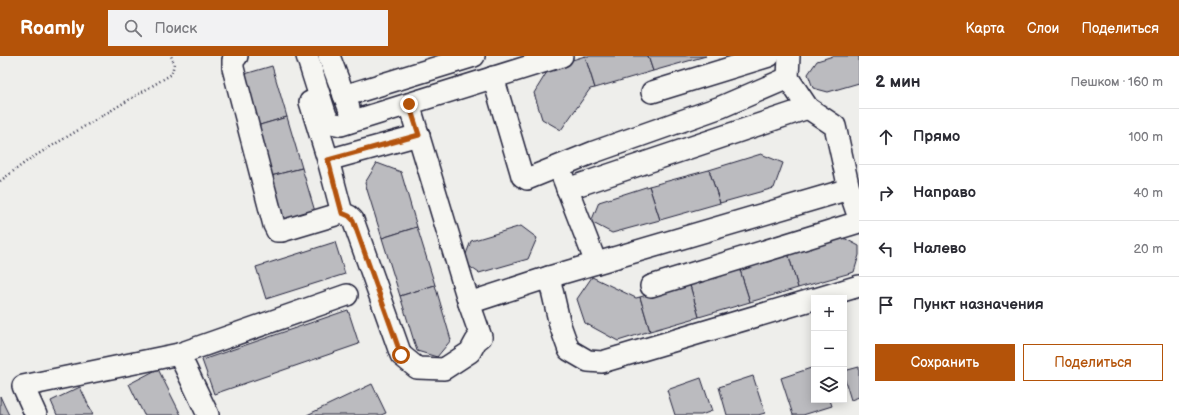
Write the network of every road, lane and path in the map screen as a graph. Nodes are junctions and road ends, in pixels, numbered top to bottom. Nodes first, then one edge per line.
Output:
1 (171, 56) edge
2 (237, 56) edge
3 (295, 56) edge
4 (306, 56) edge
5 (329, 56) edge
6 (474, 56) edge
7 (562, 56) edge
8 (769, 56) edge
9 (790, 56) edge
10 (493, 77) junction
11 (788, 78) junction
12 (652, 92) dead end
13 (349, 94) junction
14 (409, 104) junction
15 (808, 108) junction
16 (354, 121) junction
17 (419, 135) junction
18 (328, 160) junction
19 (559, 167) junction
20 (0, 181) edge
21 (567, 189) junction
22 (849, 189) junction
23 (342, 213) junction
24 (859, 218) edge
25 (859, 222) edge
26 (596, 263) junction
27 (549, 277) junction
28 (651, 286) dead end
29 (859, 286) edge
30 (347, 295) dead end
31 (829, 295) edge
32 (811, 300) edge
33 (469, 303) junction
34 (180, 354) junction
35 (36, 415) edge
36 (208, 415) edge

1 - 20 path
2 - 23 street
3 - 18 street
4 - 16 street
5 - 13 street
6 - 13 street
7 - 10 street
8 - 12 street
9 - 11 street
10 - 14 street
10 - 19 street
11 - 15 street
11 - 19 street
13 - 16 street
14 - 16 street
14 - 17 street
15 - 21 street
15 - 22 street
17 - 18 street
17 - 33 street
18 - 23 street
19 - 21 street
21 - 26 street
22 - 24 street
22 - 26 street
23 - 33 street
25 - 28 street
26 - 27 street
27 - 32 street
27 - 33 street
29 - 31 street
30 - 34 street
34 - 35 street
34 - 36 street

